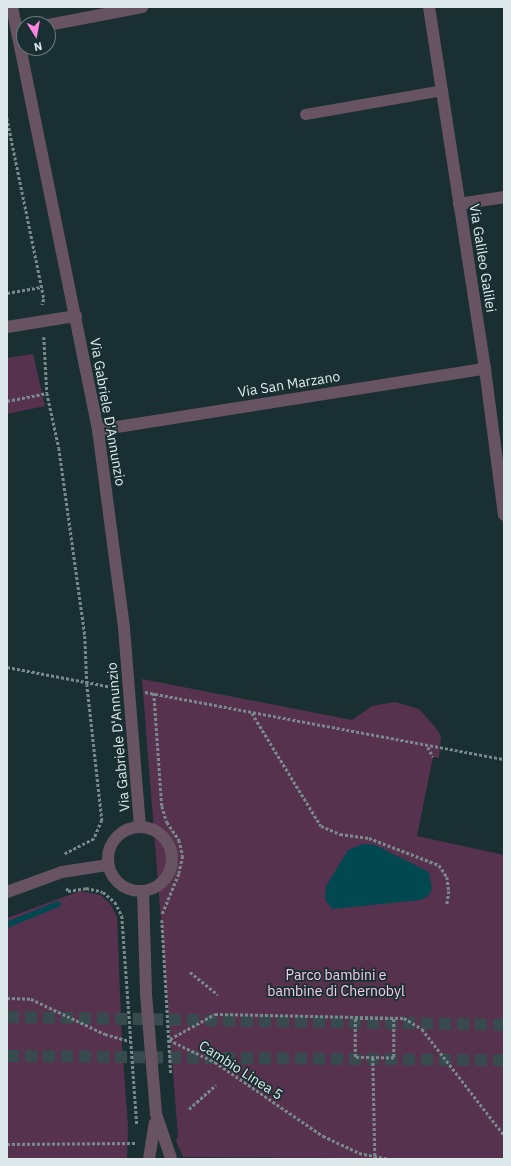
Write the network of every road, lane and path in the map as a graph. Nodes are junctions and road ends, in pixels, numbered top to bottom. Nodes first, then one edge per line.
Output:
1 (12, 7) edge
2 (142, 7) edge
3 (429, 7) edge
4 (16, 18) edge
5 (56, 23) edge
6 (25, 56) edge
7 (442, 90) junction
8 (305, 114) dead end
9 (7, 118) edge
10 (504, 197) edge
11 (459, 204) junction
12 (42, 287) junction
13 (7, 293) edge
14 (76, 316) junction
15 (41, 322) junction
16 (7, 327) edge
17 (485, 369) junction
18 (47, 393) junction
19 (7, 401) edge
20 (98, 430) junction
21 (504, 515) edge
22 (7, 667) edge
23 (87, 684) junction
24 (129, 690) junction
25 (154, 693) junction
26 (252, 713) junction
27 (428, 747) junction
28 (433, 756) dead end
29 (504, 759) edge
30 (140, 826) junction
31 (108, 865) junction
32 (62, 872) junction
33 (143, 891) junction
34 (7, 892) edge
35 (447, 905) dead end
36 (190, 972) dead end
37 (218, 995) dead end
38 (7, 998) edge
39 (150, 1040) junction
40 (169, 1040) junction
41 (130, 1041) junction
42 (373, 1058) junction
43 (216, 1085) dead end
44 (189, 1109) dead end
45 (156, 1114) junction
46 (137, 1130) dead end
47 (504, 1135) edge
48 (136, 1139) dead end
49 (136, 1143) junction
50 (7, 1144) edge
51 (135, 1148) dead end
52 (375, 1156) junction
53 (172, 1158) edge
54 (150, 1159) edge
55 (390, 1159) edge

1 - 4 street, Via Gabriele D'Annunzio
2 - 5 street
3 - 7 street, Via Galileo Galilei
6 - 14 street, Via Gabriele D'Annunzio
7 - 8 lane
7 - 11 street, Via Galileo Galilei
9 - 12 path
10 - 11 street
11 - 17 street, Via Galileo Galilei
12 - 13 path
12 - 15 path
14 - 15 street
14 - 20 street, Via Gabriele D'Annunzio
15 - 16 street
15 - 18 path
17 - 20 street, Via San Marzano
17 - 21 street, Via Galileo Galilei
18 - 19 path
18 - 23 path
20 - 24 street, Via Gabriele D'Annunzio
22 - 23 path
23 - 24 path
23 - 32 path
24 - 25 path
24 - 30 street, Via Gabriele D'Annunzio
25 - 26 path
25 - 40 path
26 - 27 path
26 - 35 path
27 - 28 path
27 - 29 path
30 - 31 street, Via Gabriele D'Annunzio
30 - 33 street, Via Gabriele D'Annunzio
31 - 32 street
31 - 33 street
32 - 34 street
32 - 41 path
33 - 39 street
36 - 37 path
38 - 41 path, Cambio Linea 5
39 - 40 path, Cambio Linea 5
39 - 41 path, Cambio Linea 5
39 - 45 street
40 - 47 path
40 - 52 path, Cambio Linea 5
41 - 46 path
42 - 42 path
42 - 52 path
43 - 44 path
45 - 53 street
45 - 54 street
48 - 49 path
49 - 50 path
49 - 51 path
52 - 55 path, Cambio Linea 5
53 - 54 street

